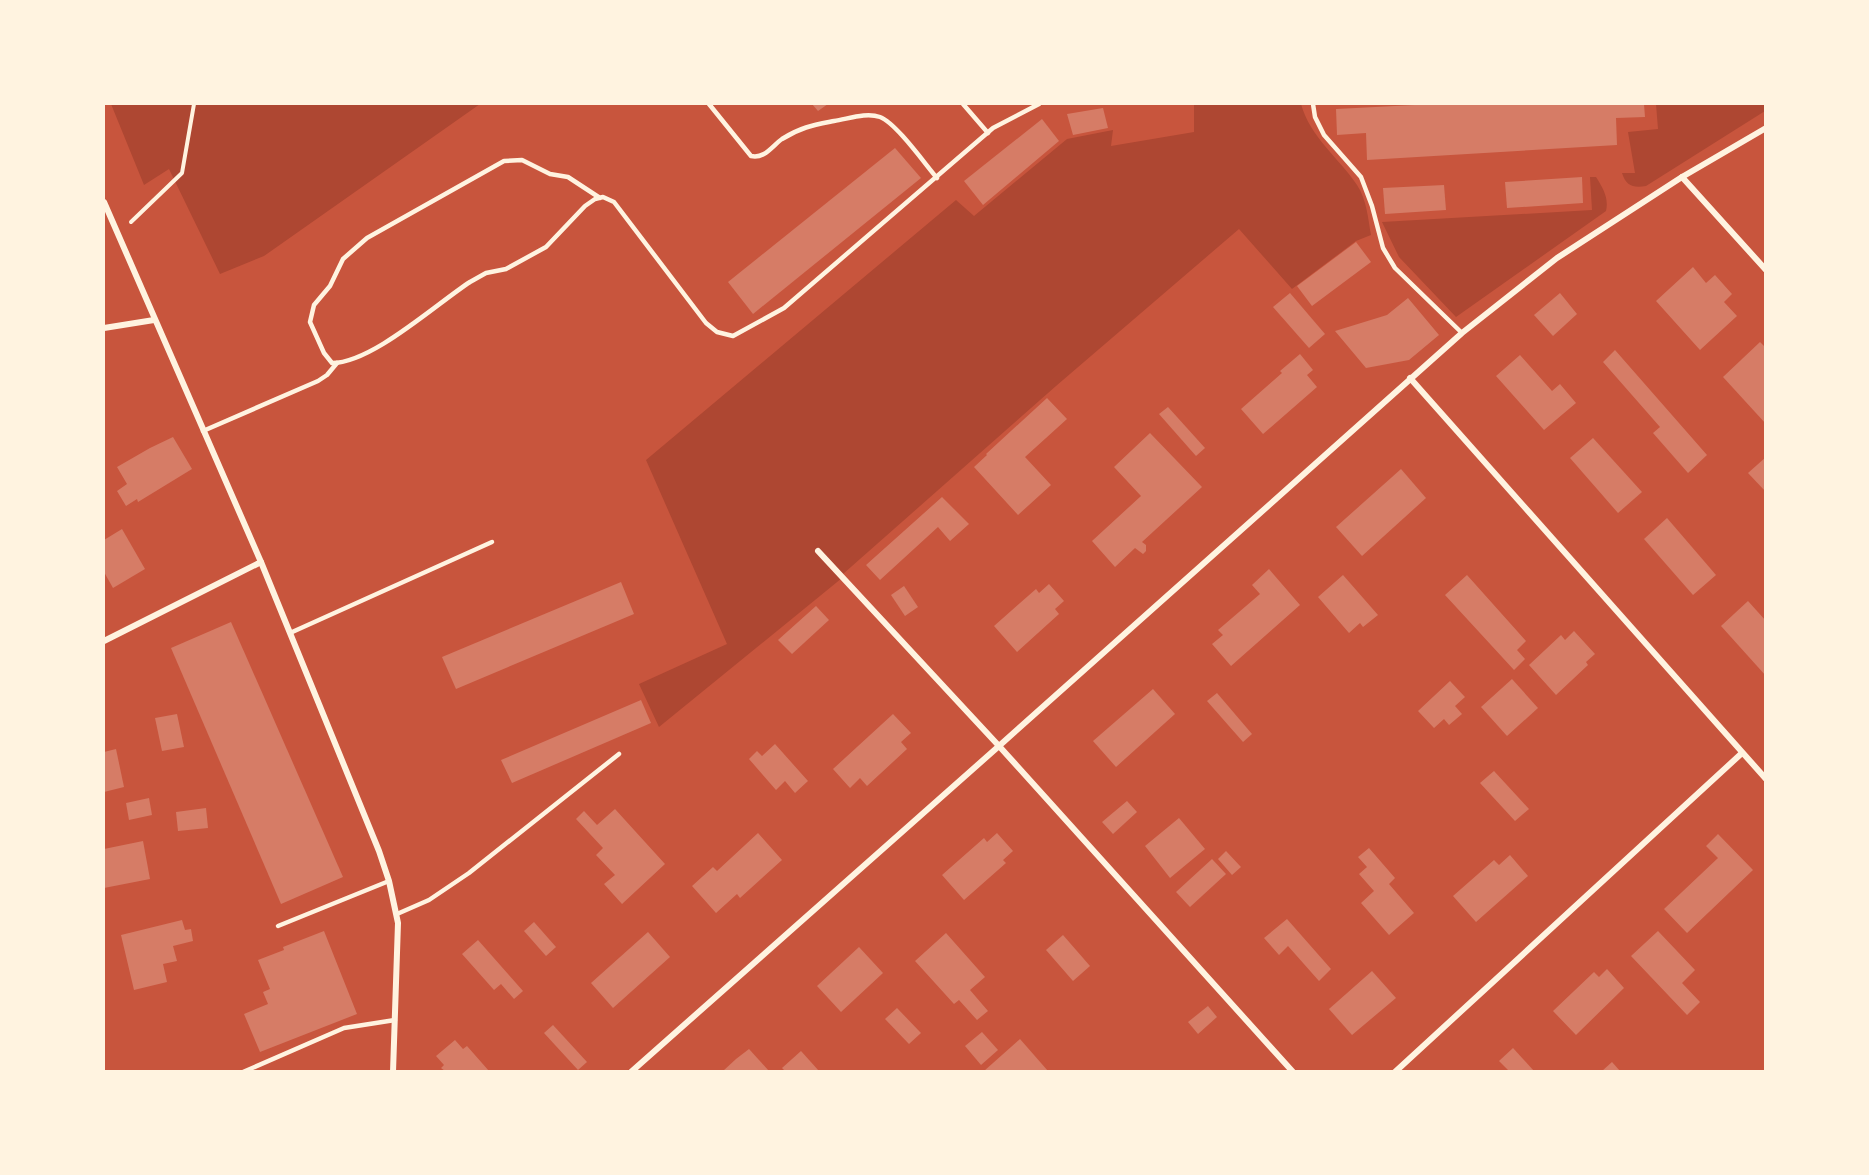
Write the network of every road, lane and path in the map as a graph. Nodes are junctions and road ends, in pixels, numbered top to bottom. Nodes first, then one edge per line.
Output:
1 (194, 104) edge
2 (709, 104) edge
3 (963, 104) edge
4 (1039, 104) edge
5 (1313, 104) edge
6 (1766, 128) edge
7 (988, 133) junction
8 (1682, 177) junction
9 (937, 178) junction
10 (600, 198) junction
11 (104, 202) edge
12 (117, 236) junction
13 (1766, 270) edge
14 (154, 320) junction
15 (104, 328) edge
16 (1462, 333) junction
17 (337, 363) junction
18 (1410, 378) junction
19 (203, 431) junction
20 (492, 542) dead end
21 (818, 550) dead end
22 (261, 562) junction
23 (290, 633) junction
24 (104, 641) edge
25 (999, 746) junction
26 (1742, 753) junction
27 (619, 754) dead end
28 (1766, 779) edge
29 (389, 881) junction
30 (397, 914) junction
31 (278, 927) dead end
32 (395, 1020) junction
33 (243, 1071) edge
34 (393, 1071) edge
35 (631, 1071) edge
36 (1293, 1071) edge
37 (1395, 1071) edge

1 - 12 path
2 - 9 lane
3 - 7 lane
4 - 7 lane
5 - 16 lane
6 - 8 street
7 - 9 lane
8 - 13 street
8 - 16 street
9 - 10 lane
10 - 17 lane
10 - 17 lane
11 - 12 street
12 - 14 street
14 - 15 street
14 - 19 street
16 - 18 street
17 - 19 lane
18 - 25 street
18 - 26 street
19 - 22 street
20 - 23 lane
21 - 25 street
22 - 23 street
22 - 24 street
23 - 29 street
25 - 35 street
25 - 36 street
26 - 28 street
26 - 37 street
27 - 30 lane
29 - 30 street
29 - 31 lane
30 - 32 street
32 - 33 lane
32 - 34 street

